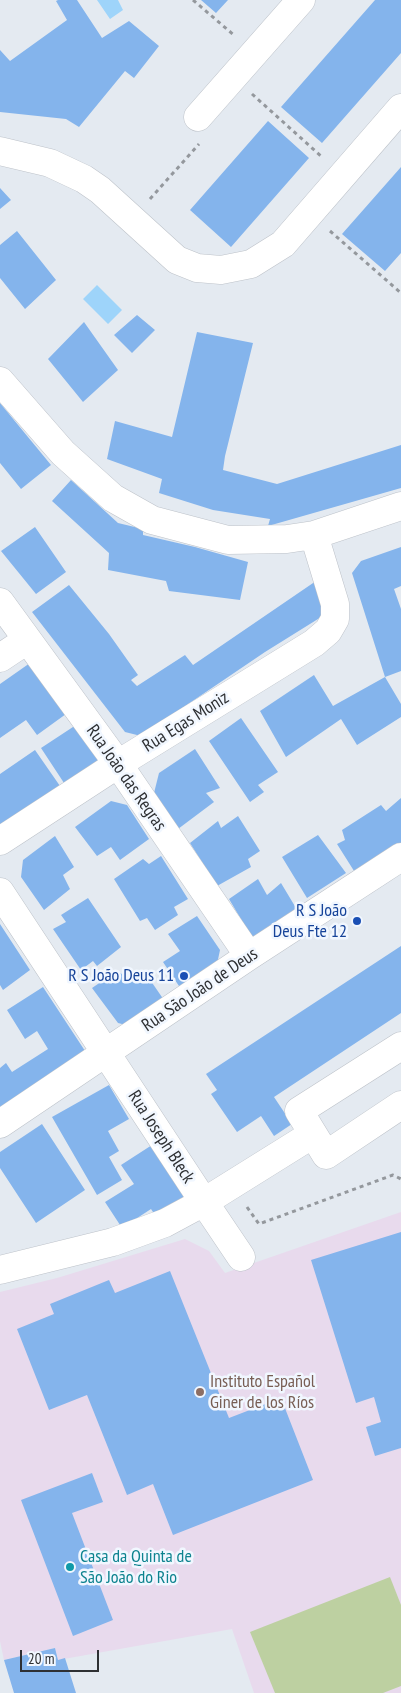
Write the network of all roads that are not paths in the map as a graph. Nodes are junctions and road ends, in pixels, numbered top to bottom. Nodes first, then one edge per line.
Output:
1 (301, 0) edge
2 (401, 108) edge
3 (202, 126) road end
4 (0, 151) edge
5 (0, 381) edge
6 (401, 506) edge
7 (314, 534) junction
8 (0, 602) edge
9 (27, 640) junction
10 (0, 658) edge
11 (118, 764) junction
12 (0, 841) edge
13 (401, 857) edge
14 (0, 892) edge
15 (249, 956) junction
16 (401, 1046) edge
17 (106, 1054) junction
18 (401, 1105) edge
19 (0, 1124) edge
20 (313, 1134) junction
21 (204, 1202) junction
22 (241, 1256) dead end
23 (0, 1270) edge

1 - 3 street
2 - 4 street
5 - 7 street
6 - 7 street
7 - 11 street, Rua Egas Moniz
8 - 9 street, Rua João das Regras
9 - 10 street
9 - 11 street, Rua João das Regras
11 - 12 street, Rua Egas Moniz
11 - 15 street, Rua João das Regras
13 - 15 street, Rua São João de Deus
14 - 17 street, Rua Joseph Bleck
15 - 17 street, Rua São João de Deus
16 - 20 street
17 - 19 street, Rua São João de Deus
17 - 21 street, Rua Joseph Bleck
18 - 20 street
20 - 21 street
21 - 22 street
21 - 23 street, Rua Joseph Bleck

